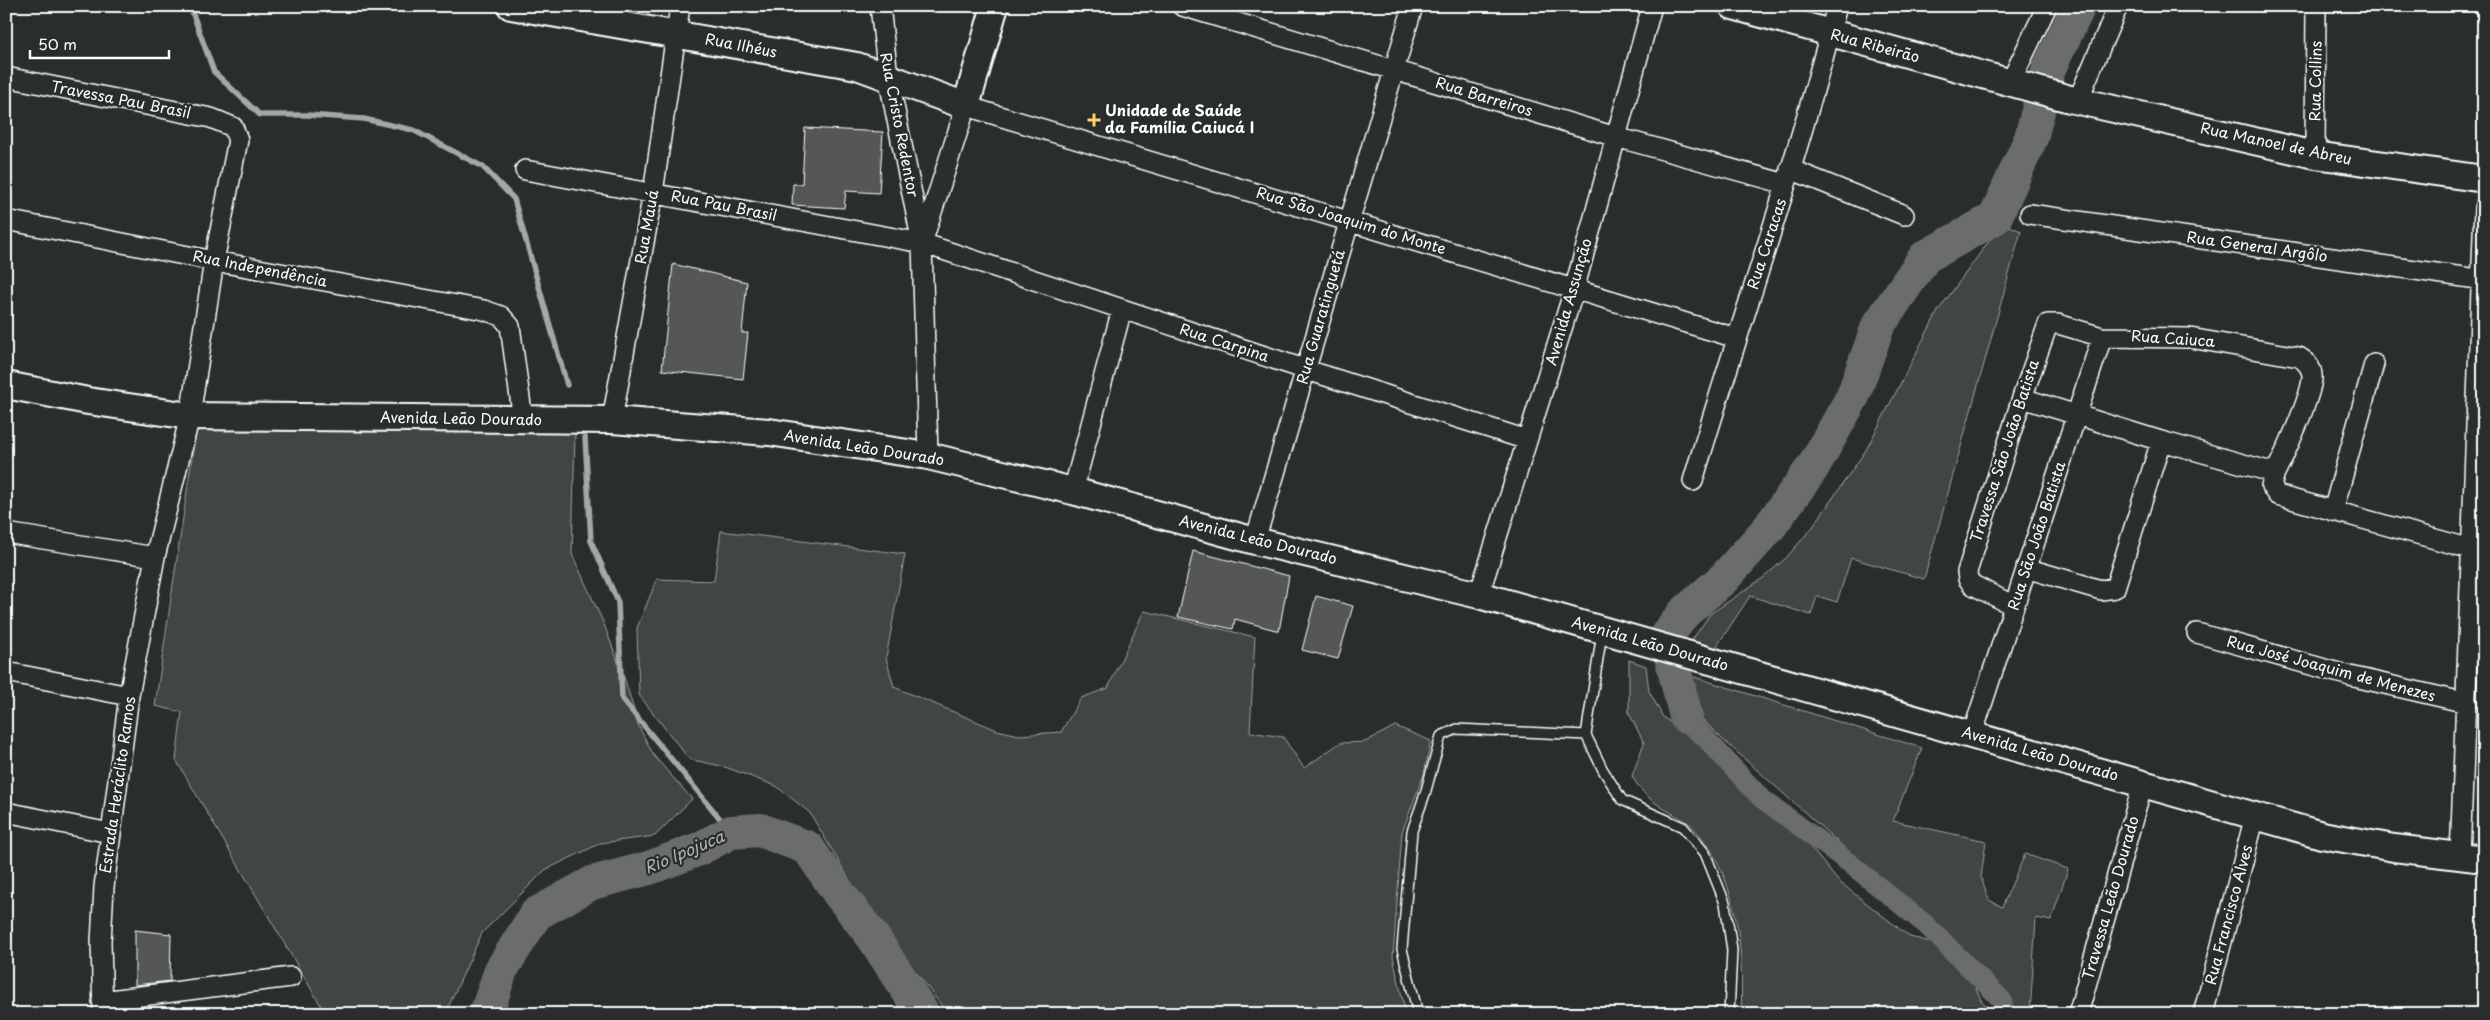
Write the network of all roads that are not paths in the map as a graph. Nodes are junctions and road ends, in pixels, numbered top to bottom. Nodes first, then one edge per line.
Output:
1 (512, 6) edge
2 (680, 6) edge
3 (880, 6) edge
4 (995, 6) edge
5 (1182, 6) edge
6 (1412, 6) edge
7 (1652, 6) edge
8 (1733, 6) edge
9 (1837, 6) edge
10 (2047, 6) edge
11 (2118, 6) edge
12 (2316, 6) edge
13 (1830, 33) junction
14 (676, 34) junction
15 (1395, 71) junction
16 (888, 76) junction
17 (6, 77) edge
18 (2013, 84) junction
19 (2074, 99) junction
20 (966, 106) junction
21 (233, 127) joint
22 (1616, 137) junction
23 (2315, 155) junction
24 (525, 170) dead end
25 (1789, 176) junction
26 (2484, 179) edge
27 (653, 193) junction
28 (2484, 208) edge
29 (2030, 214) dead end
30 (1904, 215) dead end
31 (6, 220) edge
32 (1348, 220) junction
33 (922, 243) junction
34 (214, 261) junction
35 (2482, 280) edge
36 (1574, 290) junction
37 (1122, 309) junction
38 (2048, 324) joint
39 (2102, 337) junction
40 (1736, 338) junction
41 (2374, 364) dead end
42 (1306, 370) junction
43 (6, 386) edge
44 (2022, 398) junction
45 (190, 416) junction
46 (2076, 416) junction
47 (524, 420) junction
48 (612, 420) junction
49 (1527, 440) junction
50 (2161, 441) junction
51 (928, 456) junction
52 (2275, 473) junction
53 (1693, 481) dead end
54 (1073, 491) junction
55 (2333, 511) junction
56 (6, 533) edge
57 (1255, 541) junction
58 (2472, 549) junction
59 (155, 557) junction
60 (2026, 568) junction
61 (1478, 595) junction
62 (2014, 606) junction
63 (1603, 631) junction
64 (2196, 632) dead end
65 (6, 672) edge
66 (129, 696) junction
67 (2467, 703) junction
68 (1586, 735) junction
69 (1972, 735) junction
70 (2143, 783) junction
71 (6, 812) edge
72 (2255, 816) junction
73 (110, 833) junction
74 (2472, 858) edge
75 (291, 977) dead end
76 (103, 1007) edge
77 (1418, 1014) edge
78 (1730, 1014) edge
79 (2078, 1014) edge
80 (2203, 1014) edge

1 - 14 main road, Rua Ilhéus
2 - 14 street, Rua Mauá
3 - 16 street, Rua Cristo Redentor
4 - 20 main road
5 - 15 street, Rua Barreiros
6 - 15 street, Rua Guaratinguetá
7 - 22 street, Avenida Assunção
8 - 13 main road, Rua Ribeirão
9 - 13 street, Rua Caracas
10 - 18 street
11 - 19 street
12 - 23 street, Rua Collins
13 - 18 main road, Rua Ribeirão
13 - 25 street, Rua Caracas
14 - 16 main road, Rua Ilhéus
14 - 27 street, Rua Mauá
15 - 22 street, Rua Barreiros
15 - 32 street, Rua Guaratinguetá
16 - 20 main road, Rua Ilhéus
16 - 33 street, Rua Cristo Redentor
17 - 21 street, Travessa Pau Brasil
18 - 19 main road, Rua Ribeirão
19 - 23 main road, Rua Manoel de Abreu
20 - 32 street, Rua São Joaquim do Monte
20 - 33 street
21 - 34 street, Estrada Heráclito Ramos
22 - 25 street, Rua Barreiros
22 - 36 street, Avenida Assunção
23 - 26 main road, Rua Manoel de Abreu
24 - 27 street, Rua Pau Brasil
25 - 30 street, Rua Barreiros
25 - 40 street, Rua Caracas
27 - 33 street, Rua Pau Brasil
27 - 48 street, Rua Mauá
28 - 35 street
29 - 35 street, Rua General Argôlo
31 - 34 street, Rua Independência
32 - 36 street, Rua São Joaquim do Monte
32 - 42 street, Rua Guaratinguetá
33 - 37 street, Rua Carpina
33 - 51 street
34 - 45 street, Estrada Heráclito Ramos
34 - 47 street, Rua Independência
35 - 58 street
36 - 40 street, Rua São Joaquim do Monte
36 - 49 street, Avenida Assunção
37 - 42 street, Rua Carpina
37 - 54 street
38 - 39 street, Rua Caiuca
38 - 44 street, Travessa São João Batista
39 - 46 street, Rua São João Batista
39 - 52 street, Rua Caiuca
40 - 53 street, Rua Caracas
41 - 55 street
42 - 49 street, Rua Carpina
42 - 57 street, Rua Guaratinguetá
43 - 45 main road, Avenida Leão Dourado
44 - 46 street
44 - 62 street, Travessa São João Batista
45 - 47 main road, Avenida Leão Dourado
45 - 59 street, Estrada Heráclito Ramos
46 - 50 street
46 - 60 street, Rua São João Batista
47 - 48 main road, Avenida Leão Dourado
48 - 51 main road, Avenida Leão Dourado
49 - 61 street, Avenida Assunção
50 - 52 street
50 - 60 street
51 - 54 main road, Avenida Leão Dourado
52 - 55 street
54 - 57 main road, Avenida Leão Dourado
55 - 58 street
56 - 59 street
57 - 61 main road, Avenida Leão Dourado
58 - 67 street
59 - 66 street, Estrada Heráclito Ramos
60 - 62 street, Rua São João Batista
61 - 63 main road, Avenida Leão Dourado
62 - 69 street, Rua São João Batista
63 - 68 lane
63 - 69 main road, Avenida Leão Dourado
64 - 67 street, Rua José Joaquim de Menezes
65 - 66 street
66 - 73 street, Estrada Heráclito Ramos
67 - 74 street
68 - 77 lane
68 - 78 lane
69 - 70 main road, Avenida Leão Dourado
70 - 72 main road, Avenida Leão Dourado
70 - 79 street, Travessa Leão Dourado
71 - 73 street
72 - 74 main road, Avenida Leão Dourado
72 - 80 street, Rua Francisco Alves
73 - 76 street, Estrada Heráclito Ramos
75 - 76 street

